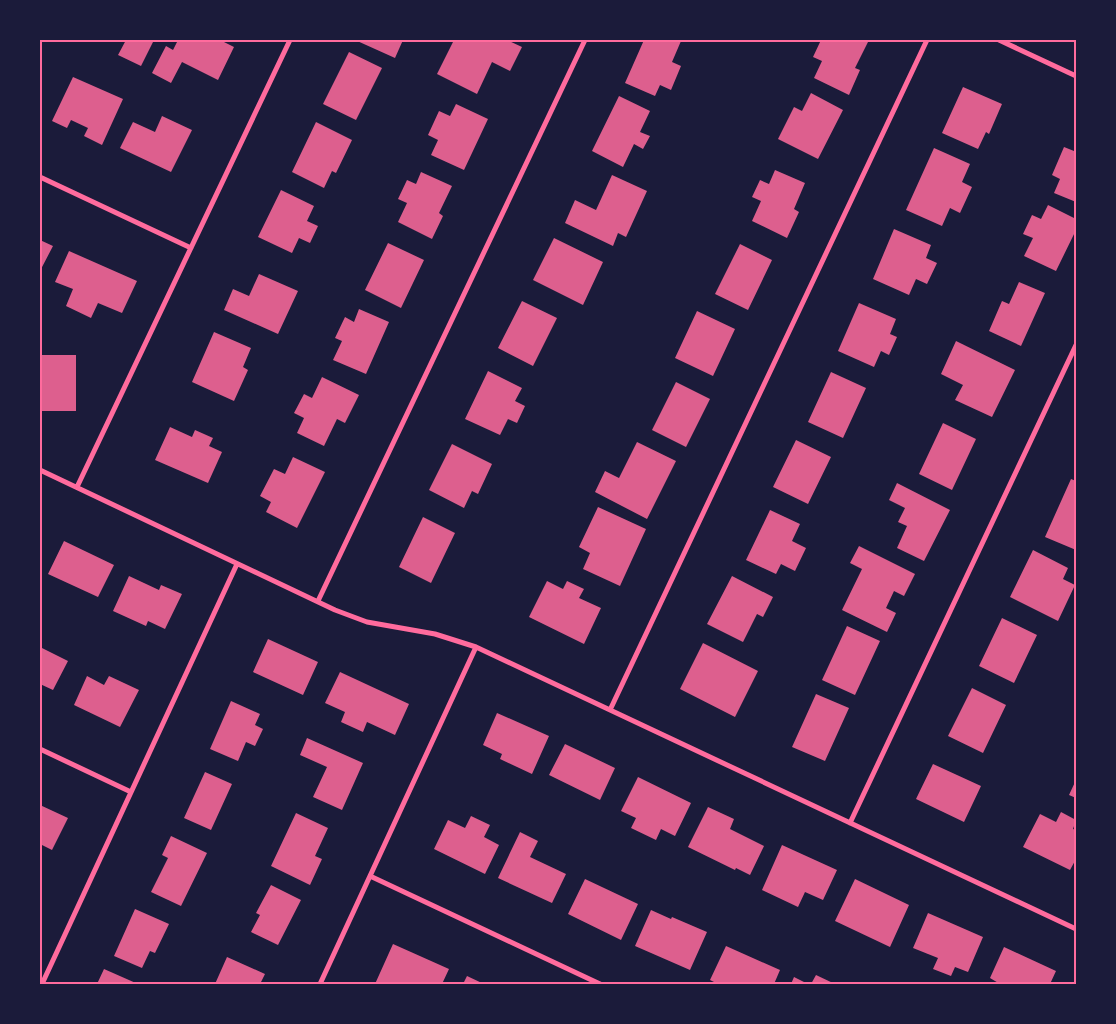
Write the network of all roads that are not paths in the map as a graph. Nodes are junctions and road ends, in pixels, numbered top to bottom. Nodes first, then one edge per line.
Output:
1 (290, 40) edge
2 (585, 40) edge
3 (927, 40) edge
4 (999, 40) edge
5 (1012, 43) edge
6 (1076, 76) edge
7 (40, 176) edge
8 (191, 248) junction
9 (1076, 345) edge
10 (40, 470) edge
11 (77, 487) junction
12 (237, 564) junction
13 (318, 601) junction
14 (476, 647) junction
15 (610, 710) junction
16 (40, 749) edge
17 (131, 792) junction
18 (850, 823) junction
19 (370, 876) junction
20 (1076, 929) edge
21 (42, 984) edge
22 (320, 984) edge
23 (600, 984) edge

1 - 8 street
2 - 13 street
3 - 15 street
4 - 5 street
5 - 6 street
7 - 8 street
8 - 11 street
9 - 18 street
10 - 11 street
11 - 12 street
12 - 13 street
12 - 17 street
13 - 14 street
14 - 15 street
14 - 19 street
15 - 18 street
16 - 17 street
17 - 21 street
18 - 20 street
19 - 22 street
19 - 23 street

